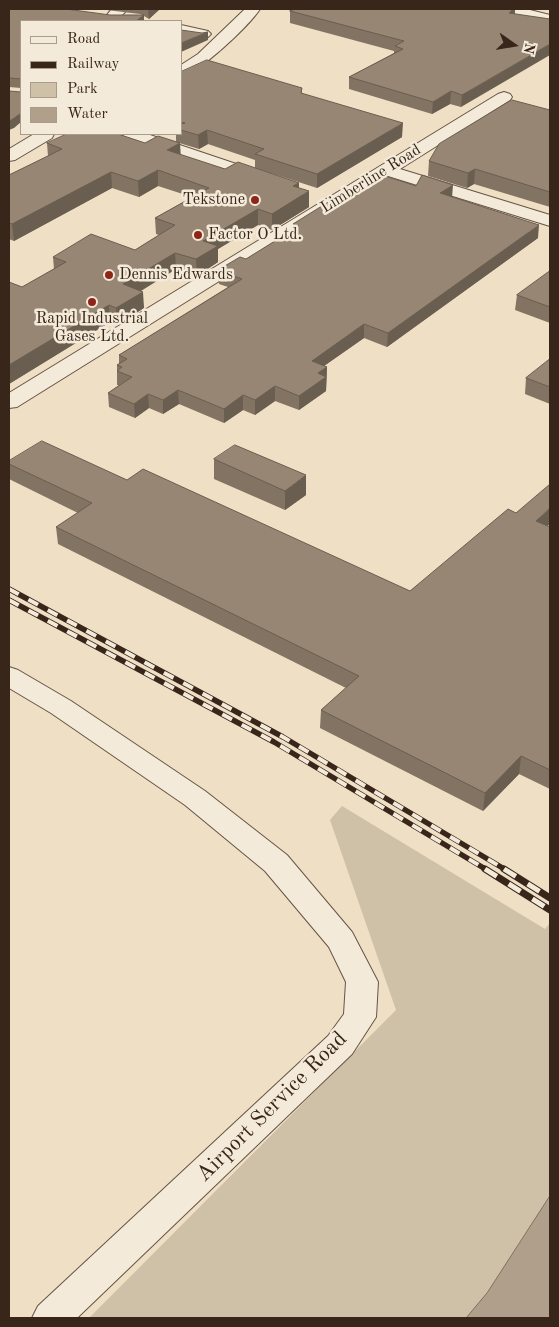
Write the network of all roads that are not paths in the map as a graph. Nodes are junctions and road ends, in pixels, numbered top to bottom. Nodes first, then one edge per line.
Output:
1 (252, 9) edge
2 (509, 9) edge
3 (541, 11) edge
4 (93, 14) edge
5 (121, 15) edge
6 (550, 19) edge
7 (182, 29) edge
8 (203, 34) edge
9 (182, 71) edge
10 (504, 97) dead end
11 (44, 135) edge
12 (134, 135) edge
13 (9, 156) edge
14 (386, 170) junction
15 (279, 184) edge
16 (550, 221) edge
17 (9, 402) edge
18 (9, 676) edge
19 (51, 1318) edge

1 - 9 street
2 - 3 street
3 - 6 street
4 - 5 street
7 - 8 street
10 - 14 street, Limberline Road
11 - 13 street
12 - 15 street
14 - 16 street
14 - 17 street, Limberline Road
18 - 19 street, Airport Service Road

